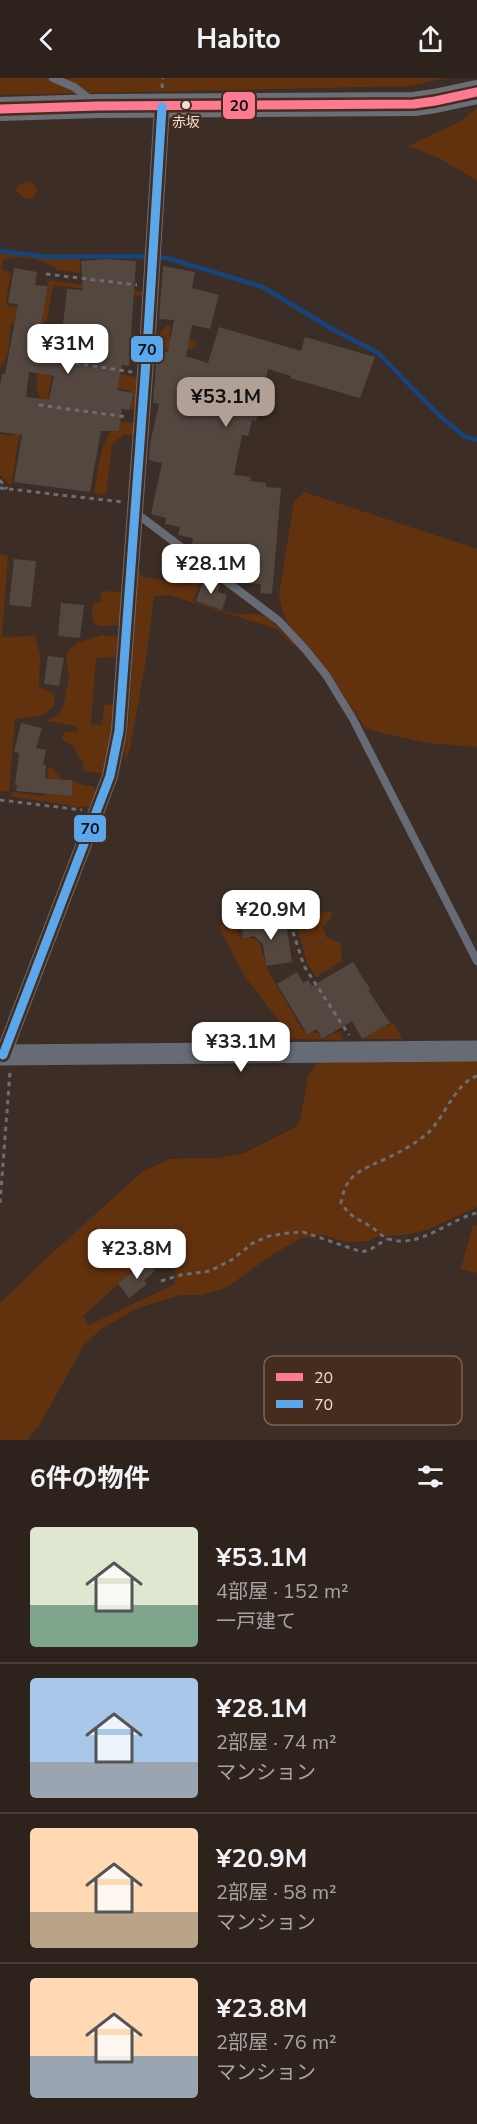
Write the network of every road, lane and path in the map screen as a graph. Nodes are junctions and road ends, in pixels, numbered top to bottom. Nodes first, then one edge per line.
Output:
1 (53, 78) edge
2 (477, 92) edge
3 (98, 106) junction
4 (162, 107) junction
5 (0, 109) edge
6 (46, 274) dead end
7 (151, 286) junction
8 (51, 352) dead end
9 (145, 375) junction
10 (39, 405) dead end
11 (142, 419) junction
12 (0, 480) edge
13 (0, 488) edge
14 (7, 489) junction
15 (135, 508) junction
16 (0, 800) edge
17 (96, 812) junction
18 (293, 932) dead end
19 (477, 961) edge
20 (477, 1051) edge
21 (360, 1052) junction
22 (5, 1055) edge
23 (477, 1076) edge
24 (0, 1203) edge
25 (477, 1213) edge
26 (387, 1238) junction
27 (160, 1281) dead end

1 - 3 lane
2 - 4 main road
3 - 4 main road
3 - 5 main road
4 - 7 street
6 - 7 path
7 - 9 street
8 - 9 path
9 - 11 street
10 - 11 path
11 - 15 street
12 - 14 path
13 - 14 path
14 - 15 path
15 - 17 street
15 - 19 lane
16 - 17 path
17 - 22 street
18 - 21 path
20 - 21 street
21 - 22 street
22 - 24 path
23 - 26 path
25 - 26 path
26 - 27 path

